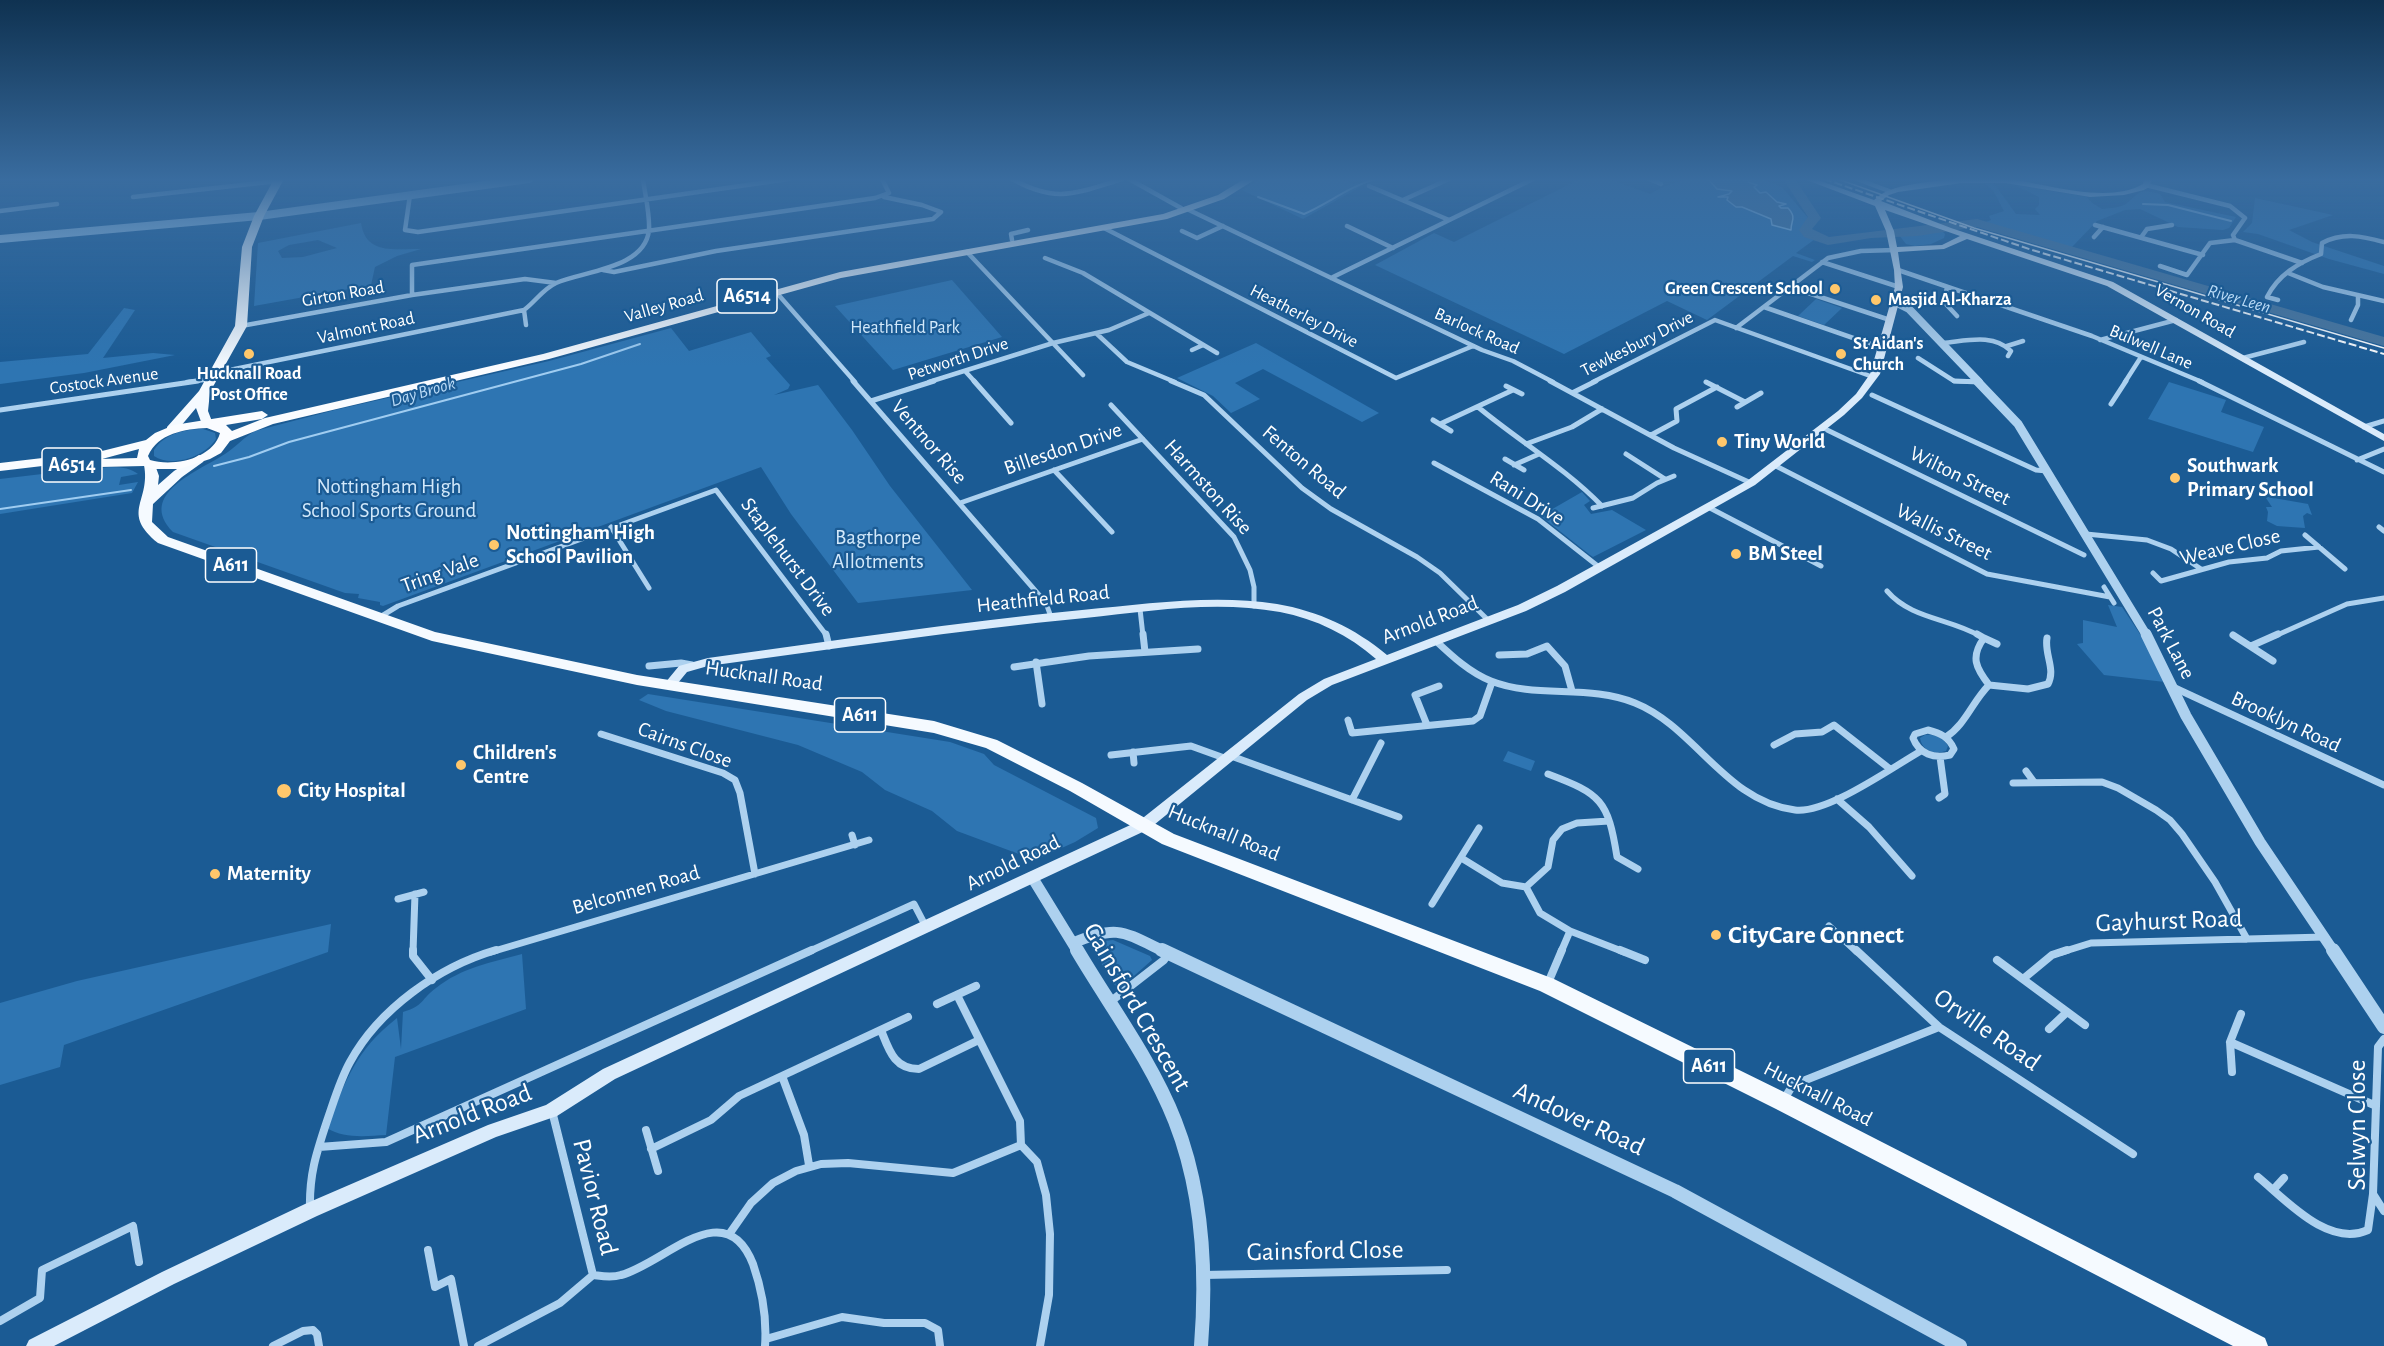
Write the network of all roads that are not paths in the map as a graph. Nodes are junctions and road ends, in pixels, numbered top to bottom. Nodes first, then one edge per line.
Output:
1 (250, 242) edge
2 (574, 242) edge
3 (646, 242) edge
4 (778, 242) edge
5 (1001, 242) edge
6 (1025, 242) edge
7 (1131, 242) edge
8 (1256, 242) edge
9 (1381, 242) edge
10 (1406, 242) edge
11 (1892, 242) edge
12 (1948, 242) edge
13 (1955, 242) edge
14 (1985, 242) edge
15 (2161, 242) edge
16 (2220, 242) edge
17 (2240, 242) edge
18 (2324, 242) edge
19 (1944, 247) junction
20 (1394, 248) junction
21 (1894, 250) junction
22 (967, 252) junction
23 (2203, 255) junction
24 (1045, 258) dead end
25 (1822, 262) junction
26 (2302, 263) junction
27 (2160, 266) dead end
28 (603, 270) junction
29 (1898, 270) junction
30 (2288, 273) junction
31 (1331, 278) junction
32 (556, 283) junction
33 (1790, 287) junction
34 (1899, 287) junction
35 (1947, 287) junction
36 (776, 292) junction
37 (412, 295) junction
38 (2358, 297) junction
39 (2278, 300) dead end
40 (1895, 302) junction
41 (2384, 302) edge
42 (1764, 307) junction
43 (524, 310) junction
44 (1149, 313) junction
45 (1957, 316) dead end
46 (1890, 320) junction
47 (2176, 320) junction
48 (2351, 320) dead end
49 (526, 325) dead end
50 (241, 326) junction
51 (1736, 328) junction
52 (1097, 334) junction
53 (2023, 340) dead end
54 (2100, 340) junction
55 (2304, 342) dead end
56 (1943, 343) junction
57 (1053, 344) junction
58 (1203, 345) junction
59 (1473, 346) junction
60 (2007, 346) junction
61 (1882, 348) junction
62 (1192, 350) dead end
63 (1217, 353) dead end
64 (2008, 356) dead end
65 (2141, 357) junction
66 (1918, 358) dead end
67 (2243, 358) junction
68 (965, 371) junction
69 (1083, 375) dead end
70 (213, 376) junction
71 (1873, 377) junction
72 (1706, 382) dead end
73 (1980, 382) junction
74 (1506, 386) dead end
75 (1716, 387) junction
76 (1514, 390) junction
77 (204, 392) junction
78 (1572, 393) junction
79 (1761, 393) dead end
80 (1522, 394) dead end
81 (1872, 395) dead end
82 (871, 401) junction
83 (1745, 402) junction
84 (2111, 404) dead end
85 (1111, 405) dead end
86 (1478, 407) junction
87 (1737, 407) dead end
88 (1602, 409) junction
89 (0, 410) edge
90 (1433, 420) dead end
91 (2384, 421) edge
92 (1011, 423) dead end
93 (210, 424) junction
94 (1440, 424) junction
95 (2364, 427) junction
96 (1822, 428) junction
97 (171, 430) junction
98 (1451, 431) dead end
99 (1651, 435) junction
100 (226, 438) junction
101 (2384, 438) edge
102 (1143, 439) junction
103 (149, 443) junction
104 (1526, 444) junction
105 (2384, 449) edge
106 (1539, 454) junction
107 (1626, 454) dead end
108 (199, 459) junction
109 (1505, 459) dead end
110 (1635, 459) junction
111 (2356, 460) junction
112 (148, 463) junction
113 (1434, 463) dead end
114 (1627, 463) dead end
115 (1514, 465) junction
116 (1774, 465) junction
117 (0, 467) edge
118 (1054, 470) junction
119 (1524, 470) dead end
120 (2048, 472) junction
121 (2384, 472) edge
122 (0, 474) edge
123 (1674, 476) dead end
124 (1665, 479) junction
125 (1751, 483) junction
126 (716, 489) joint
127 (147, 502) junction
128 (960, 503) junction
129 (1602, 506) junction
130 (1708, 507) junction
131 (1593, 508) dead end
132 (611, 527) junction
133 (1112, 532) dead end
134 (2086, 534) junction
135 (2305, 535) dead end
136 (2319, 546) junction
137 (2084, 555) dead end
138 (1821, 566) dead end
139 (1599, 567) junction
140 (2345, 569) dead end
141 (2201, 570) junction
142 (2153, 573) dead end
143 (2104, 587) dead end
144 (649, 588) dead end
145 (1887, 591) dead end
146 (2384, 598) edge
147 (1254, 606) junction
148 (1140, 609) junction
149 (380, 617) junction
150 (1051, 617) junction
151 (1488, 620) junction
152 (2233, 635) dead end
153 (1984, 638) junction
154 (2047, 638) dead end
155 (1436, 640) junction
156 (1997, 644) dead end
157 (829, 646) junction
158 (2251, 646) junction
159 (1198, 649) dead end
160 (1145, 652) junction
161 (1499, 655) dead end
162 (1386, 660) junction
163 (2273, 661) dead end
164 (1036, 662) junction
165 (648, 666) dead end
166 (693, 666) junction
167 (1014, 667) dead end
168 (1492, 682) junction
169 (669, 686) junction
170 (1439, 686) dead end
171 (1989, 686) junction
172 (2174, 688) junction
173 (1572, 691) junction
174 (1042, 704) dead end
175 (1348, 720) dead end
176 (1427, 726) junction
177 (601, 734) dead end
178 (1947, 737) junction
179 (1381, 743) dead end
180 (1774, 745) dead end
181 (1922, 751) junction
182 (1132, 753) junction
183 (1111, 755) dead end
184 (1940, 757) junction
185 (1229, 758) junction
186 (1134, 763) dead end
187 (1890, 769) junction
188 (2026, 771) dead end
189 (1548, 774) dead end
190 (2013, 783) dead end
191 (2034, 783) junction
192 (2384, 785) edge
193 (1939, 798) dead end
194 (1837, 799) junction
195 (1352, 800) junction
196 (1399, 817) dead end
197 (1609, 821) junction
198 (1144, 825) junction
199 (1479, 828) dead end
200 (852, 835) dead end
201 (869, 840) dead end
202 (855, 844) junction
203 (1463, 859) junction
204 (1638, 869) dead end
205 (755, 874) junction
206 (1912, 876) dead end
207 (1032, 877) junction
208 (1526, 887) junction
209 (398, 899) dead end
210 (1432, 904) dead end
211 (1829, 927) dead end
212 (926, 928) junction
213 (1570, 931) junction
214 (2326, 937) junction
215 (2247, 939) junction
216 (1072, 943) junction
217 (1169, 953) junction
218 (1644, 960) dead end
219 (1997, 960) dead end
220 (2023, 979) junction
221 (432, 980) junction
222 (1547, 985) junction
223 (975, 986) dead end
224 (957, 994) junction
225 (1110, 1003) junction
226 (937, 1004) dead end
227 (2067, 1012) junction
228 (2241, 1014) dead end
229 (908, 1017) dead end
230 (2085, 1025) dead end
231 (2384, 1026) edge
232 (1939, 1027) junction
233 (2049, 1029) dead end
234 (881, 1030) junction
235 (2384, 1039) edge
236 (979, 1040) junction
237 (2230, 1042) junction
238 (2232, 1072) dead end
239 (782, 1076) junction
240 (1783, 1102) junction
241 (2374, 1105) junction
242 (552, 1111) junction
243 (646, 1130) dead end
244 (1021, 1145) junction
245 (319, 1147) junction
246 (651, 1149) junction
247 (2133, 1154) dead end
248 (809, 1165) junction
249 (658, 1171) dead end
250 (2258, 1177) dead end
251 (2284, 1178) dead end
252 (2273, 1190) junction
253 (2373, 1194) junction
254 (310, 1210) junction
255 (2384, 1211) edge
256 (730, 1233) junction
257 (428, 1250) dead end
258 (139, 1262) dead end
259 (1447, 1270) dead end
260 (593, 1275) junction
261 (1204, 1275) junction
262 (0, 1321) edge
263 (766, 1342) edge
264 (34, 1346) edge
265 (273, 1346) edge
266 (319, 1346) edge
267 (464, 1346) edge
268 (478, 1346) edge
269 (940, 1346) edge
270 (1040, 1346) edge
271 (1201, 1346) edge
272 (1960, 1346) edge
273 (2257, 1346) edge

1 - 50 main road
2 - 37 street
3 - 28 street
4 - 28 street
5 - 93 highway, Valley Road / A6514
6 - 22 highway, Valley Road / A6514
7 - 59 street, Heatherley Drive
8 - 31 street, Barlock Road
9 - 20 street
10 - 20 street
11 - 21 main road, Arnold Road
12 - 19 main road
13 - 19 main road
14 - 47 main road, Vernon Road
15 - 23 street
16 - 23 street
17 - 26 street
18 - 26 street
19 - 21 main road
20 - 31 street
21 - 25 street
21 - 29 main road, Arnold Road
22 - 36 highway, Valley Road / A6514
22 - 57 street
23 - 27 street
24 - 44 street
25 - 33 street
25 - 34 street
26 - 30 street
28 - 32 street
29 - 34 main road, Arnold Road
29 - 35 street, Bulwell Lane
30 - 38 street
30 - 39 street
31 - 59 street, Barlock Road
32 - 37 street, Girton Road
32 - 43 street
33 - 42 street
33 - 46 street
34 - 40 main road, Arnold Road
35 - 45 street
35 - 54 street, Bulwell Lane
36 - 82 street, Ventnor Rise
36 - 100 highway, Valley Road / A6514
37 - 50 street, Girton Road
38 - 41 street
38 - 48 street
40 - 46 main road, Arnold Road
40 - 56 street, Park Lane
42 - 51 street
42 - 61 street
43 - 49 street
43 - 70 street, Valmont Road
44 - 52 street, Petworth Drive
44 - 58 street
46 - 61 main road, Arnold Road
47 - 54 street
47 - 67 main road, Vernon Road
50 - 70 main road
51 - 71 street
51 - 78 street, Tewkesbury Drive
52 - 57 street, Petworth Drive
52 - 151 street, Fenton Road
53 - 60 street
54 - 65 street, Bulwell Lane
55 - 67 street
56 - 60 street
56 - 73 street, Park Lane
57 - 68 street, Petworth Drive
57 - 69 street
58 - 62 street
58 - 63 street
59 - 78 street, Barlock Road
60 - 64 street
61 - 71 main road, Arnold Road
65 - 84 street
65 - 111 street, Bulwell Lane
66 - 73 street
67 - 95 main road, Vernon Road
68 - 82 street, Petworth Drive
68 - 92 street
70 - 77 main road
70 - 89 street, Costock Avenue
71 - 96 main road, Arnold Road
72 - 75 street
73 - 120 street, Park Lane
74 - 76 street
75 - 83 street
75 - 99 street
76 - 80 street
76 - 86 street
77 - 93 main road
77 - 97 main road
78 - 88 street, Barlock Road
79 - 83 street
81 - 120 street
82 - 128 street, Ventnor Rise
83 - 87 street
85 - 102 street, Harmston Rise
86 - 94 street
86 - 104 street
88 - 99 street, Barlock Road
88 - 104 street
90 - 94 street
91 - 95 street
93 - 97 highway, Valley Road
93 - 100 highway
94 - 98 street
95 - 101 main road, Vernon Road
96 - 116 main road, Arnold Road
96 - 137 street, Wilton Street
97 - 103 highway, Valley Road
99 - 125 street, Barlock Road
100 - 108 highway, Valley Road
102 - 118 street, Billesdon Drive
102 - 147 street, Harmston Rise
103 - 112 highway
103 - 117 highway, A6514
104 - 106 street
105 - 111 street
106 - 115 street
106 - 129 street
107 - 110 street
108 - 112 highway
108 - 127 main road
109 - 115 street
110 - 114 street
110 - 124 street
111 - 121 street, Bulwell Lane
112 - 122 highway, A6514
112 - 127 main road, Hucknall Road / A611
113 - 139 street, Rani Drive
115 - 119 street
116 - 125 main road, Arnold Road
116 - 143 street, Wallis Street
118 - 128 street, Billesdon Drive
118 - 133 street
120 - 134 street, Park Lane
123 - 124 street
124 - 129 street
125 - 130 main road, Arnold Road
126 - 132 street, Tring Vale
126 - 157 street, Staplehurst Drive
127 - 149 main road, Hucknall Road / A611
128 - 150 street, Ventnor Rise
129 - 131 street
130 - 138 street
130 - 139 main road, Arnold Road
132 - 144 street
132 - 149 street, Tring Vale
134 - 141 street
134 - 172 street, Park Lane
135 - 136 street, Weave Close
136 - 140 street, Weave Close
136 - 141 street, Weave Close
139 - 151 main road, Arnold Road
141 - 142 street, Weave Close
145 - 153 street
146 - 158 street
147 - 148 main road, Heathfield Road
147 - 162 main road, Heathfield Road
148 - 150 main road, Heathfield Road
148 - 160 street
149 - 169 main road, Hucknall Road / A611
150 - 157 main road, Heathfield Road
151 - 155 main road, Arnold Road
152 - 158 street
153 - 156 street
153 - 171 street
154 - 171 street
155 - 162 main road, Arnold Road
155 - 168 street
157 - 166 main road, Heathfield Road
158 - 163 street
159 - 160 street
160 - 164 street
161 - 173 street
162 - 185 main road, Arnold Road
164 - 167 street
164 - 174 street
165 - 166 street, Heathfield Road
166 - 169 main road
168 - 173 street
168 - 176 street
169 - 198 main road, Hucknall Road / A611
170 - 176 street
171 - 178 street
172 - 192 street, Brooklyn Road
172 - 214 street, Park Lane
173 - 194 street
175 - 176 street
177 - 205 street, Cairns Close
178 - 181 street
178 - 184 street
179 - 195 street
180 - 187 street
181 - 184 street
181 - 187 street
182 - 183 street
182 - 185 street
182 - 186 street
184 - 193 street
185 - 195 street
185 - 198 main road, Arnold Road
187 - 194 street
188 - 191 street
189 - 197 street
190 - 191 street
191 - 215 street
194 - 206 street
195 - 196 street
197 - 204 street
197 - 208 street
198 - 207 main road, Arnold Road
198 - 222 main road, Hucknall Road / A611
199 - 203 street
200 - 202 street
201 - 202 street, Belconnen Road
202 - 205 street, Belconnen Road
203 - 208 street
203 - 210 street
205 - 221 street, Belconnen Road
207 - 212 main road, Arnold Road
207 - 216 street, Gainsford Crescent
208 - 213 street
209 - 221 street
211 - 232 street, Orville Road
212 - 242 main road, Arnold Road
212 - 245 street, Arnold Road
213 - 218 street
213 - 222 street
214 - 215 street, Gayhurst Road
214 - 231 street, Park Lane
215 - 220 street, Gayhurst Road
216 - 217 street, Andover Road
216 - 225 street, Gainsford Crescent
217 - 225 street
217 - 272 street, Andover Road
219 - 220 street
220 - 227 street
221 - 245 street, Belconnen Road
222 - 240 main road, Hucknall Road / A611
223 - 224 street
224 - 226 street
224 - 236 street
225 - 261 street, Gainsford Crescent
227 - 230 street
227 - 233 street
228 - 237 street
229 - 234 street
232 - 240 street
232 - 247 street, Orville Road
234 - 236 street
234 - 239 street
235 - 241 street, Selwyn Close
236 - 244 street
237 - 238 street
237 - 241 street
239 - 246 street
239 - 248 street
240 - 273 main road, Hucknall Road / A611
241 - 253 street, Selwyn Close
242 - 254 main road, Arnold Road
242 - 260 street, Pavior Road
243 - 246 street
244 - 248 street
244 - 270 street
245 - 254 street, Belconnen Road
246 - 249 street
248 - 256 street
250 - 252 street
251 - 252 street
252 - 253 street
253 - 255 street, Selwyn Close
254 - 264 main road, Arnold Road
256 - 260 street, Pavior Road
256 - 263 street
257 - 267 street
258 - 262 street
259 - 261 street, Gainsford Close
260 - 268 street
261 - 271 street, Gainsford Crescent
263 - 269 street
265 - 266 street

